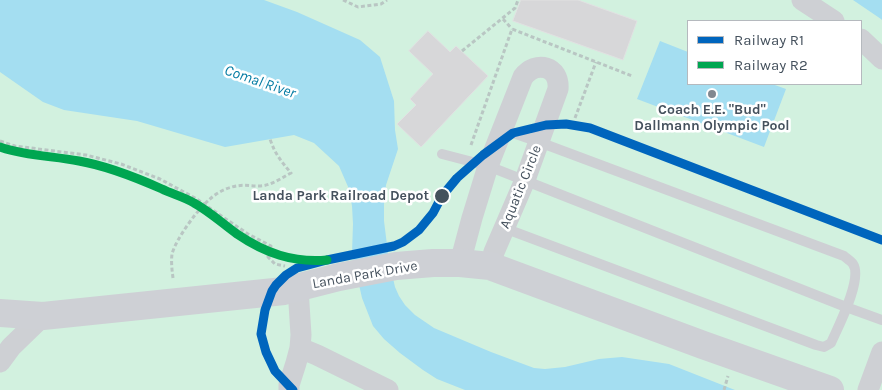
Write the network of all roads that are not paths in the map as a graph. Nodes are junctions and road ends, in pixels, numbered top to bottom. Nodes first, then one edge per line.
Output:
1 (802, 0) edge
2 (832, 20) edge
3 (862, 40) edge
4 (882, 59) edge
5 (502, 131) junction
6 (539, 142) junction
7 (442, 154) dead end
8 (488, 166) junction
9 (524, 180) junction
10 (504, 228) junction
11 (460, 263) junction
12 (490, 266) junction
13 (294, 277) junction
14 (846, 307) junction
15 (0, 313) edge
16 (43, 316) junction
17 (882, 320) edge
18 (300, 348) junction
19 (882, 352) edge
20 (0, 362) edge
21 (289, 390) edge
22 (388, 390) edge
23 (830, 390) edge
24 (868, 390) edge

1 - 2 street
3 - 4 street
5 - 6 lane
5 - 6 street, Aquatic Circle
5 - 8 street, Aquatic Circle
6 - 9 street, Aquatic Circle
6 - 14 lane
7 - 8 lane
8 - 9 lane
8 - 11 street, Aquatic Circle
9 - 10 street, Aquatic Circle
9 - 14 lane
10 - 12 street, Aquatic Circle
10 - 14 lane
11 - 12 street, Landa Park Drive
11 - 13 street, Landa Park Drive
12 - 23 street, Landa Park Drive
13 - 16 street, Landa Park Drive
13 - 18 street
14 - 17 lane
15 - 16 street, Landa Park Drive
16 - 20 street
18 - 21 street
18 - 22 street
19 - 24 street

